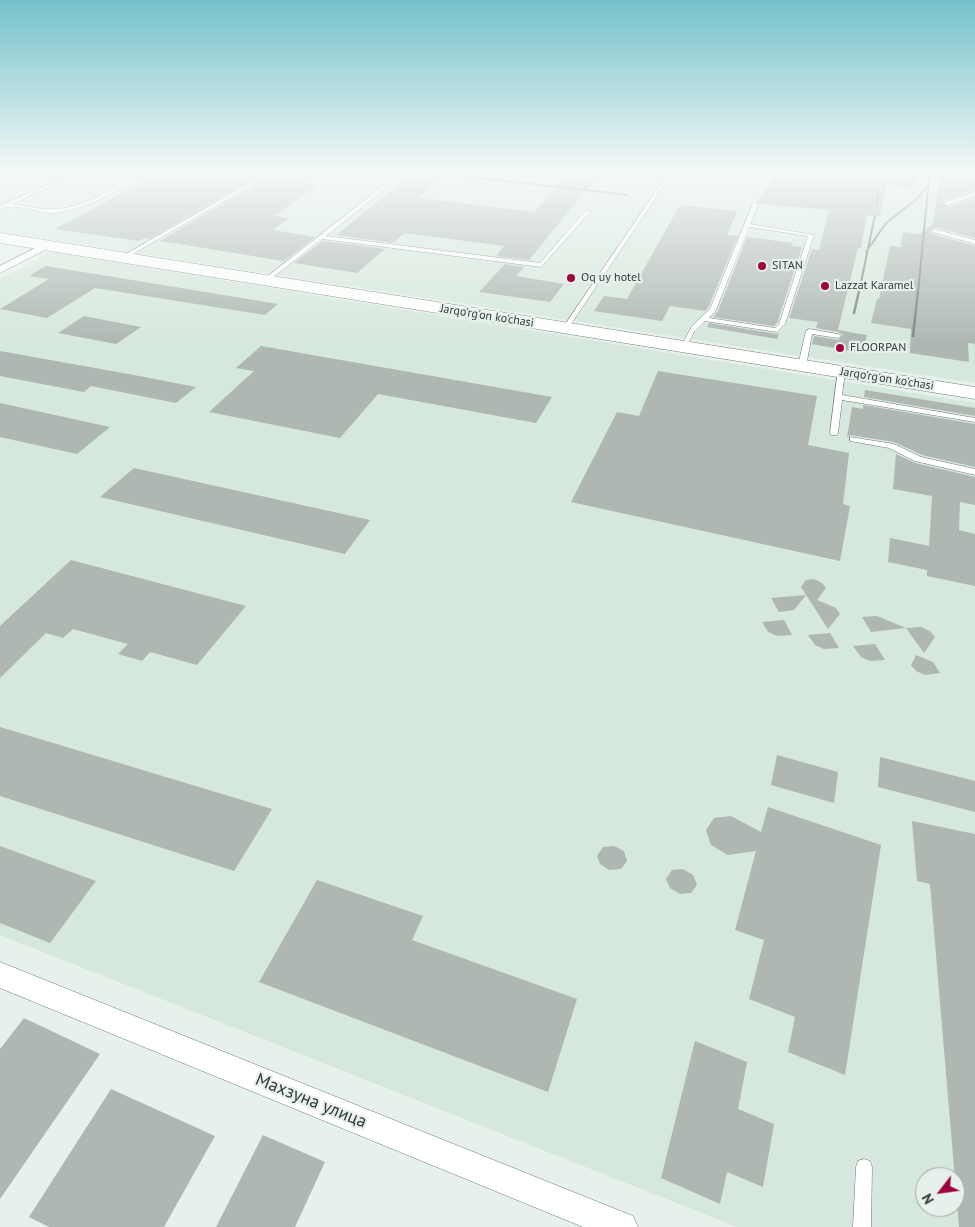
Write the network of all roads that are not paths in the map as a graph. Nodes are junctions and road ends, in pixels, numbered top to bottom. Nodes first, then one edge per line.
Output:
1 (172, 229) edge
2 (331, 229) edge
3 (572, 229) edge
4 (633, 229) edge
5 (744, 229) edge
6 (774, 229) edge
7 (934, 231) dead end
8 (0, 234) edge
9 (322, 236) junction
10 (0, 238) edge
11 (975, 242) edge
12 (50, 244) junction
13 (129, 254) junction
14 (0, 270) edge
15 (270, 277) junction
16 (705, 319) junction
17 (567, 327) junction
18 (838, 336) dead end
19 (686, 343) junction
20 (803, 361) junction
21 (841, 372) junction
22 (975, 388) edge
23 (975, 393) edge
24 (838, 398) junction
25 (975, 420) edge
26 (834, 433) dead end
27 (853, 439) dead end
28 (975, 472) edge
29 (0, 975) edge
30 (864, 1168) dead end
31 (622, 1227) edge
32 (862, 1227) edge

1 - 13 lane
2 - 9 lane
3 - 9 lane
4 - 17 lane
5 - 16 lane
6 - 16 lane
7 - 11 lane
8 - 12 main road, Jarqo'rg'on ko'chasi
9 - 15 lane
10 - 12 main road, Jarqo'rg'on ko'chasi
12 - 13 main road, Jarqo'rg'on ko'chasi
12 - 14 street
12 - 17 main road, Jarqo'rg'on ko'chasi
13 - 15 main road, Jarqo'rg'on ko'chasi
15 - 17 main road, Jarqo'rg'on ko'chasi
16 - 19 lane
17 - 19 main road, Jarqo'rg'on ko'chasi
17 - 21 main road, Jarqo'rg'on ko'chasi
18 - 20 lane
19 - 20 main road, Jarqo'rg'on ko'chasi
20 - 22 main road, Jarqo'rg'on ko'chasi
21 - 23 main road, Jarqo'rg'on ko'chasi
21 - 24 lane
24 - 25 lane
24 - 26 lane
27 - 28 lane
29 - 31 street, Махзуна улица
30 - 32 lane

